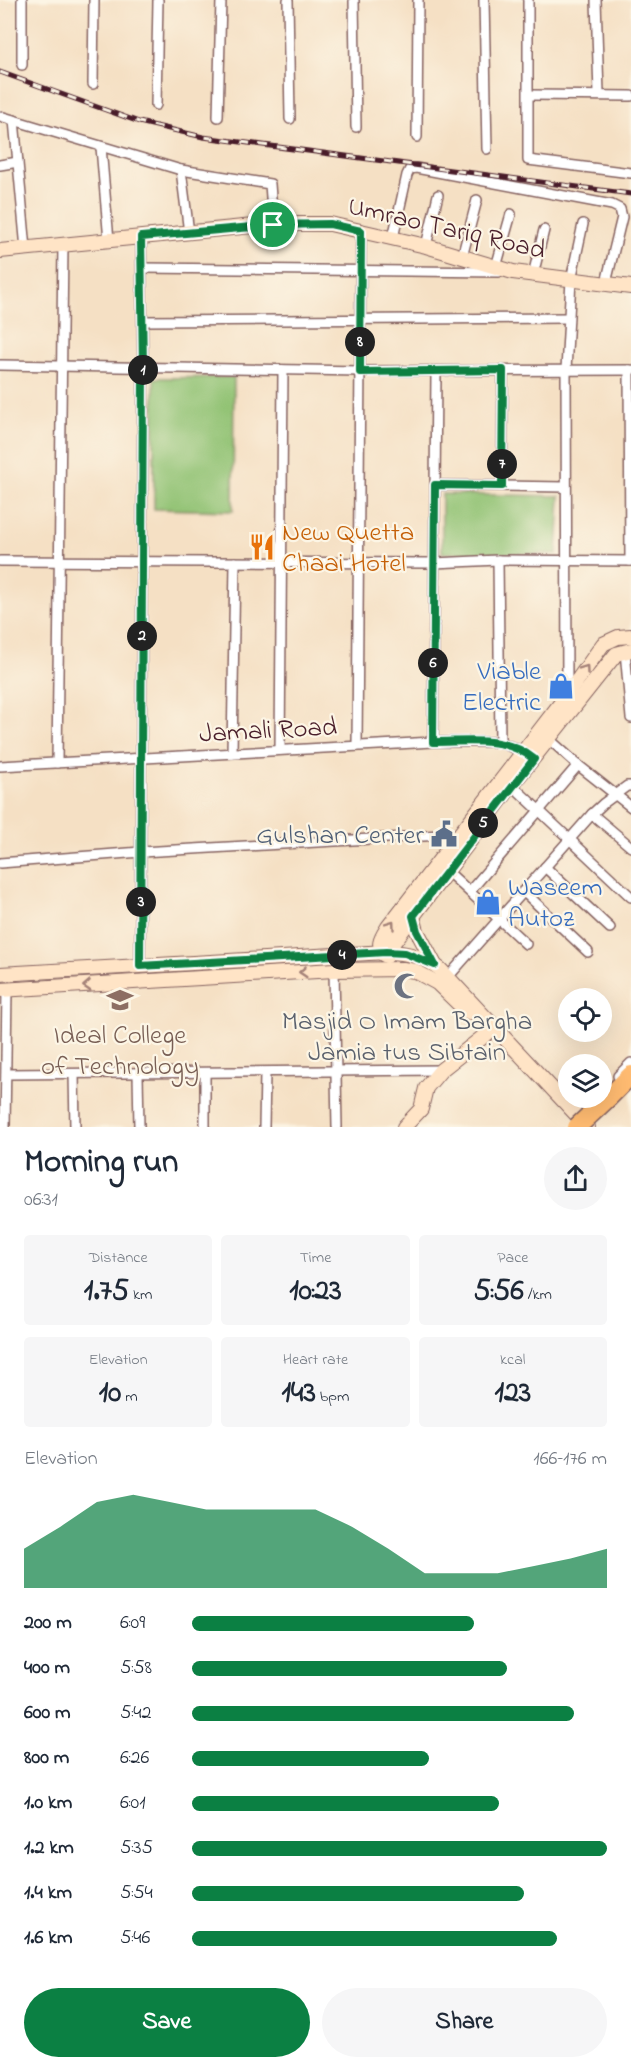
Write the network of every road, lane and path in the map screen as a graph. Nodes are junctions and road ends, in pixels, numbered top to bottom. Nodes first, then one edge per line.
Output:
1 (22, 0) edge
2 (94, 0) edge
3 (158, 0) edge
4 (221, 0) edge
5 (288, 0) edge
6 (354, 0) edge
7 (418, 0) edge
8 (484, 0) edge
9 (528, 0) edge
10 (596, 0) edge
11 (22, 65) dead end
12 (93, 84) dead end
13 (599, 94) junction
14 (529, 95) junction
15 (631, 96) edge
16 (156, 105) dead end
17 (0, 116) edge
18 (218, 117) dead end
19 (290, 119) dead end
20 (14, 120) junction
21 (356, 127) dead end
22 (417, 137) dead end
23 (101, 147) junction
24 (487, 149) dead end
25 (18, 162) junction
26 (0, 165) edge
27 (181, 170) junction
28 (631, 173) edge
29 (438, 195) dead end
30 (477, 200) dead end
31 (511, 214) dead end
32 (626, 217) edge
33 (583, 224) dead end
34 (273, 225) junction
35 (544, 230) dead end
36 (361, 231) junction
37 (189, 233) junction
38 (141, 237) junction
39 (393, 238) junction
40 (109, 240) junction
41 (63, 245) junction
42 (426, 246) junction
43 (26, 249) junction
44 (0, 251) edge
45 (462, 257) junction
46 (142, 267) junction
47 (496, 267) junction
48 (361, 271) junction
49 (513, 272) junction
50 (533, 274) junction
51 (571, 280) junction
52 (606, 283) junction
53 (631, 287) edge
54 (568, 318) junction
55 (360, 319) junction
56 (143, 321) junction
57 (0, 365) edge
58 (63, 367) junction
59 (143, 367) junction
60 (283, 370) junction
61 (503, 370) junction
62 (566, 370) junction
63 (630, 370) edge
64 (436, 371) junction
65 (360, 372) junction
66 (435, 485) junction
67 (502, 486) junction
68 (565, 487) junction
69 (498, 560) junction
70 (565, 560) junction
71 (0, 561) edge
72 (60, 561) junction
73 (141, 561) junction
74 (630, 561) edge
75 (235, 562) junction
76 (280, 562) junction
77 (358, 562) junction
78 (434, 563) junction
79 (631, 636) edge
80 (628, 650) edge
81 (572, 699) junction
82 (631, 707) edge
83 (631, 718) edge
84 (549, 739) junction
85 (500, 741) junction
86 (433, 742) junction
87 (357, 746) junction
88 (280, 750) junction
89 (232, 753) junction
90 (529, 755) junction
91 (143, 758) junction
92 (57, 763) junction
93 (578, 765) junction
94 (0, 766) edge
95 (512, 785) junction
96 (631, 786) edge
97 (615, 795) junction
98 (631, 807) edge
99 (539, 811) junction
100 (592, 814) junction
101 (570, 839) junction
102 (458, 846) junction
103 (631, 847) edge
104 (141, 852) junction
105 (0, 863) edge
106 (545, 867) junction
107 (447, 871) junction
108 (470, 891) junction
109 (523, 891) junction
110 (631, 897) edge
111 (413, 916) junction
112 (499, 918) junction
113 (610, 928) dead end
114 (526, 944) dead end
115 (588, 952) dead end
116 (384, 953) junction
117 (435, 965) junction
118 (140, 966) junction
119 (403, 969) junction
120 (334, 970) junction
121 (367, 970) junction
122 (0, 974) edge
123 (448, 977) junction
124 (4, 990) edge
125 (488, 1033) junction
126 (631, 1063) edge
127 (441, 1070) junction
128 (335, 1072) junction
129 (265, 1073) junction
130 (7, 1074) junction
131 (74, 1074) junction
132 (138, 1074) junction
133 (205, 1074) junction
134 (631, 1075) edge
135 (612, 1082) edge
136 (558, 1089) edge
137 (3, 1100) edge
138 (570, 1108) edge
139 (575, 1123) edge
140 (5, 1127) edge
141 (75, 1127) edge
142 (139, 1127) edge
143 (205, 1127) edge
144 (264, 1127) edge
145 (338, 1127) edge
146 (404, 1127) edge
147 (588, 1127) edge

1 - 11 street
2 - 12 street
3 - 16 street
4 - 18 street
5 - 19 street
6 - 21 street
7 - 22 street
8 - 24 street
9 - 14 street
10 - 13 street
13 - 14 street
13 - 15 street
14 - 28 street
17 - 20 street
20 - 23 street
20 - 25 street
23 - 27 street
23 - 40 street
25 - 26 street
25 - 43 street
27 - 34 street
27 - 37 street
29 - 42 street
30 - 45 street
31 - 47 street
32 - 39 street
32 - 52 street
33 - 51 street
34 - 36 main road, Umrao Tariq Road
34 - 37 main road, Umrao Tariq Road
35 - 50 street
36 - 39 main road, Umrao Tariq Road
36 - 48 street
37 - 38 main road, Umrao Tariq Road
38 - 40 main road, Umrao Tariq Road
38 - 46 street
39 - 42 main road, Umrao Tariq Road
40 - 41 main road, Umrao Tariq Road
41 - 43 main road, Umrao Tariq Road
41 - 58 street
42 - 45 main road, Umrao Tariq Road
43 - 44 main road, Umrao Tariq Road
45 - 47 main road, Umrao Tariq Road
46 - 48 street
46 - 56 street
47 - 49 main road, Umrao Tariq Road
48 - 49 street
48 - 55 street
49 - 50 main road, Umrao Tariq Road
50 - 51 main road, Umrao Tariq Road
51 - 52 main road, Umrao Tariq Road
51 - 54 street
52 - 53 main road, Umrao Tariq Road
54 - 55 street
54 - 62 street
55 - 56 street
55 - 65 street
56 - 59 street
57 - 58 street
58 - 59 street
58 - 72 street
59 - 60 street
59 - 73 street
60 - 65 street
60 - 76 street
61 - 62 street
61 - 64 street
61 - 67 street
62 - 63 street
62 - 68 street
63 - 74 street
64 - 65 street
64 - 66 street
65 - 77 street
66 - 67 street
66 - 78 street
67 - 68 street
68 - 70 street
69 - 70 street
69 - 78 street
69 - 85 street
70 - 74 street
70 - 81 street
71 - 72 street
72 - 73 street
72 - 92 street
73 - 75 street
73 - 91 street
75 - 76 street
75 - 89 street
76 - 77 street
76 - 88 street
77 - 78 street
77 - 87 street
78 - 86 street
81 -> 79 main road
80 - 81 main road
80 - 82 street
81 - 84 main road
81 - 90 main road
82 - 83 street
84 - 90 main road
84 - 93 street
85 - 86 street, Jamali Road
85 - 90 street, Jamali Road
86 - 87 street, Jamali Road
87 - 88 street, Jamali Road
88 - 89 street, Jamali Road
89 - 91 street, Jamali Road
90 - 95 main road
90 - 102 main road
91 - 92 street, Jamali Road
91 - 104 street
92 - 94 street, Jamali Road
93 - 97 street
93 - 99 street
95 - 99 street
95 - 102 main road
96 - 97 street
97 - 98 street
97 - 100 street
99 - 101 street
99 - 108 street
100 - 101 street
100 - 103 street
101 - 106 street
101 - 110 street
102 - 104 street
102 - 107 main road
116 -> 102 main road
104 - 105 street
104 - 118 street
106 - 109 street
106 - 113 street
107 - 108 street
107 - 111 main road
108 - 112 street
109 - 112 street
109 - 115 street
111 - 116 main road
111 - 117 main road
112 - 114 street
112 - 123 street
116 - 117 main road
116 - 118 main road
116 - 119 main road
116 - 121 main road
117 - 123 main road
118 - 122 main road
119 - 121 main road
119 - 125 main road
120 - 121 main road
120 -> 124 main road
120 - 128 street
123 - 136 main road
124 - 130 street
125 - 127 main road
125 - 139 main road
126 - 135 street
127 - 128 street
127 - 146 main road
128 - 129 street
128 - 145 street
129 - 133 street
129 - 144 street
130 - 131 street
130 - 137 street
131 - 132 street
131 - 141 street
132 - 133 street
132 - 142 street
133 - 143 street
134 - 139 highway, bridge
137 - 140 street
138 - 139 main road
139 - 147 main road, bridge

